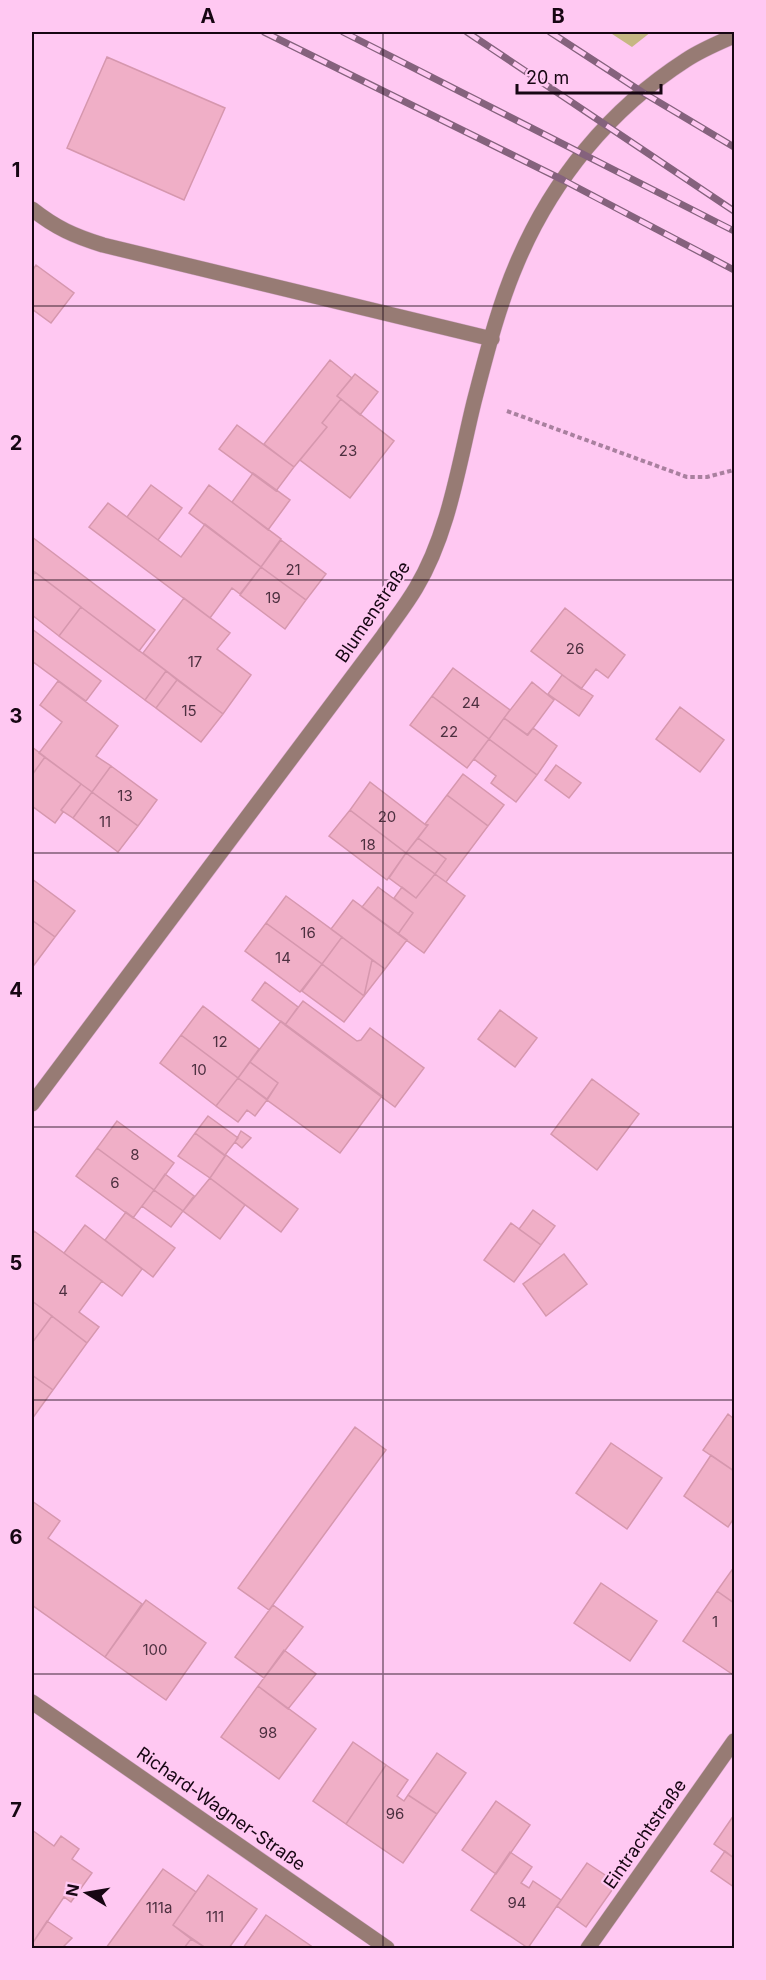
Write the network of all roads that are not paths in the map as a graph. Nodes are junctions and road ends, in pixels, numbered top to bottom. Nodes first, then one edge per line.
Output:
1 (735, 36) edge
2 (32, 209) edge
3 (492, 339) junction
4 (32, 1104) edge
5 (32, 1702) edge
6 (735, 1741) edge
7 (387, 1948) edge
8 (588, 1948) edge

1 - 3 street, Blumenstraße
2 - 3 street
3 - 4 street, Blumenstraße
5 - 7 street, Richard-Wagner-Straße
6 - 8 street, Eintrachtstraße

